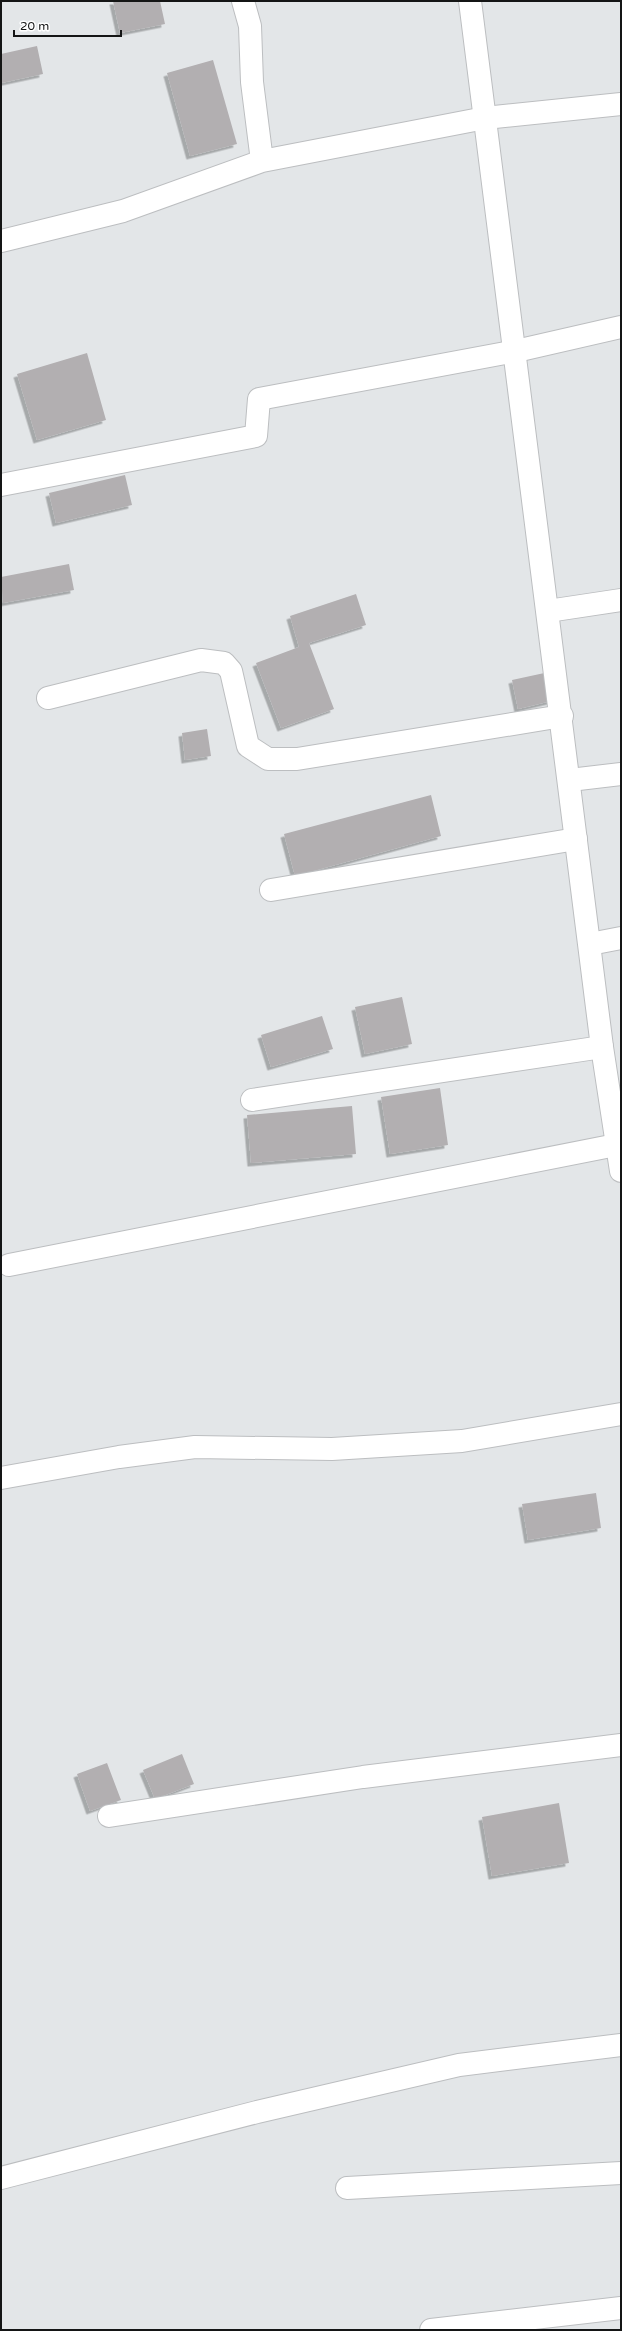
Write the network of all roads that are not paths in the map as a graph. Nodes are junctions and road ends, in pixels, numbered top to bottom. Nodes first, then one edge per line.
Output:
1 (243, 1) edge
2 (470, 1) edge
3 (621, 104) edge
4 (485, 118) junction
5 (262, 161) junction
6 (1, 241) edge
7 (621, 327) edge
8 (516, 351) junction
9 (1, 485) edge
10 (621, 600) edge
11 (548, 611) junction
12 (48, 698) dead end
13 (562, 716) junction
14 (621, 774) edge
15 (570, 780) junction
16 (576, 839) junction
17 (271, 890) dead end
18 (621, 938) edge
19 (590, 944) junction
20 (602, 1047) junction
21 (252, 1100) dead end
22 (616, 1144) junction
23 (621, 1171) edge
24 (9, 1264) dead end
25 (621, 1414) edge
26 (1, 1478) edge
27 (621, 1745) edge
28 (109, 1816) dead end
29 (621, 2045) edge
30 (621, 2173) edge
31 (1, 2178) edge
32 (347, 2188) dead end
33 (621, 2308) edge
34 (431, 2330) edge

1 - 5 street
2 - 4 street
3 - 4 street
4 - 5 street
4 - 8 street
5 - 6 street
7 - 8 street
8 - 9 street
8 - 11 street
10 - 11 street
11 - 13 street
12 - 13 street
13 - 15 street
14 - 15 street
15 - 16 street
16 - 17 street
16 - 19 street
18 - 19 street
19 - 20 street
20 - 21 street
20 - 22 street
22 - 23 street
22 - 24 street
25 - 26 street
27 - 28 street
29 - 31 street
30 - 32 street
33 - 34 street

